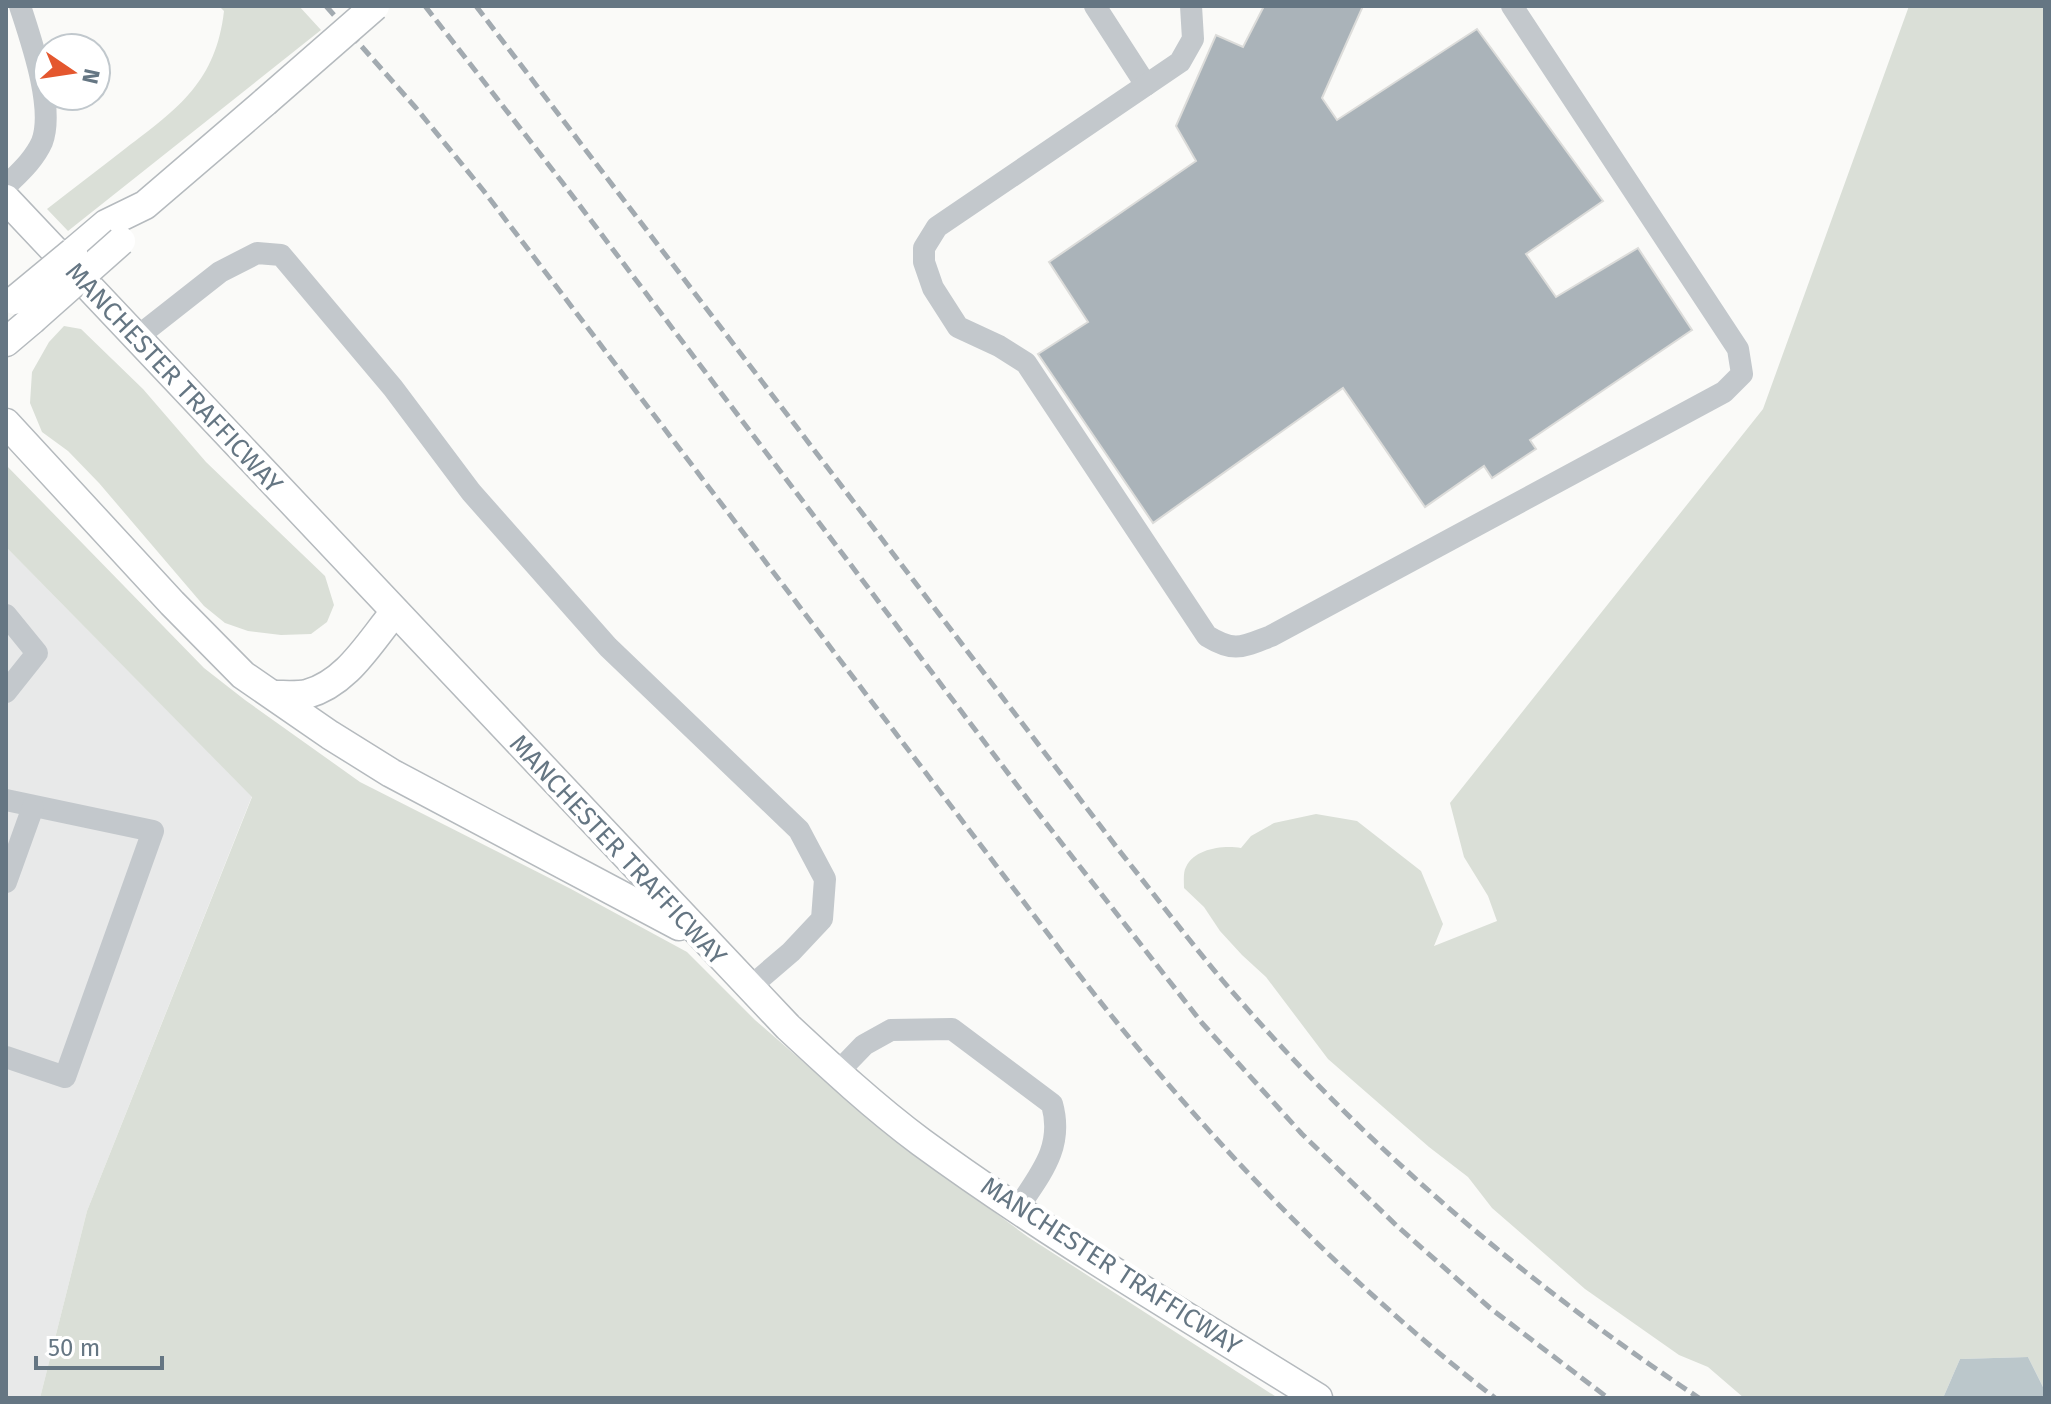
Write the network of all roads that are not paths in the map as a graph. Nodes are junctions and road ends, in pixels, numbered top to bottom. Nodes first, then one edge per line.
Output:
1 (20, 6) edge
2 (375, 6) edge
3 (1095, 6) edge
4 (1191, 6) edge
5 (1512, 6) edge
6 (1146, 85) junction
7 (6, 186) edge
8 (6, 199) edge
9 (18, 310) edge
10 (136, 338) junction
11 (6, 342) edge
12 (6, 423) edge
13 (394, 613) junction
14 (6, 615) edge
15 (6, 692) edge
16 (275, 695) junction
17 (6, 800) edge
18 (33, 807) junction
19 (6, 882) edge
20 (700, 938) junction
21 (749, 988) junction
22 (6, 1057) edge
23 (837, 1073) junction
24 (1018, 1208) junction
25 (1318, 1398) edge

1 - 7 lane
2 - 9 main road, bridge
3 - 6 lane
4 - 6 lane
5 - 6 lane
8 - 10 main road, MANCHESTER TRAFFICWAY
9 - 11 main road
10 - 13 main road, MANCHESTER TRAFFICWAY
10 - 21 lane
12 - 16 main road
13 - 16 main road
13 - 20 main road, MANCHESTER TRAFFICWAY
14 - 15 lane
16 - 20 main road
17 - 18 lane
18 - 19 lane
18 - 22 lane
20 - 21 main road, MANCHESTER TRAFFICWAY
21 - 23 main road, MANCHESTER TRAFFICWAY
23 - 24 main road, MANCHESTER TRAFFICWAY
23 - 24 lane
24 - 25 main road, MANCHESTER TRAFFICWAY

